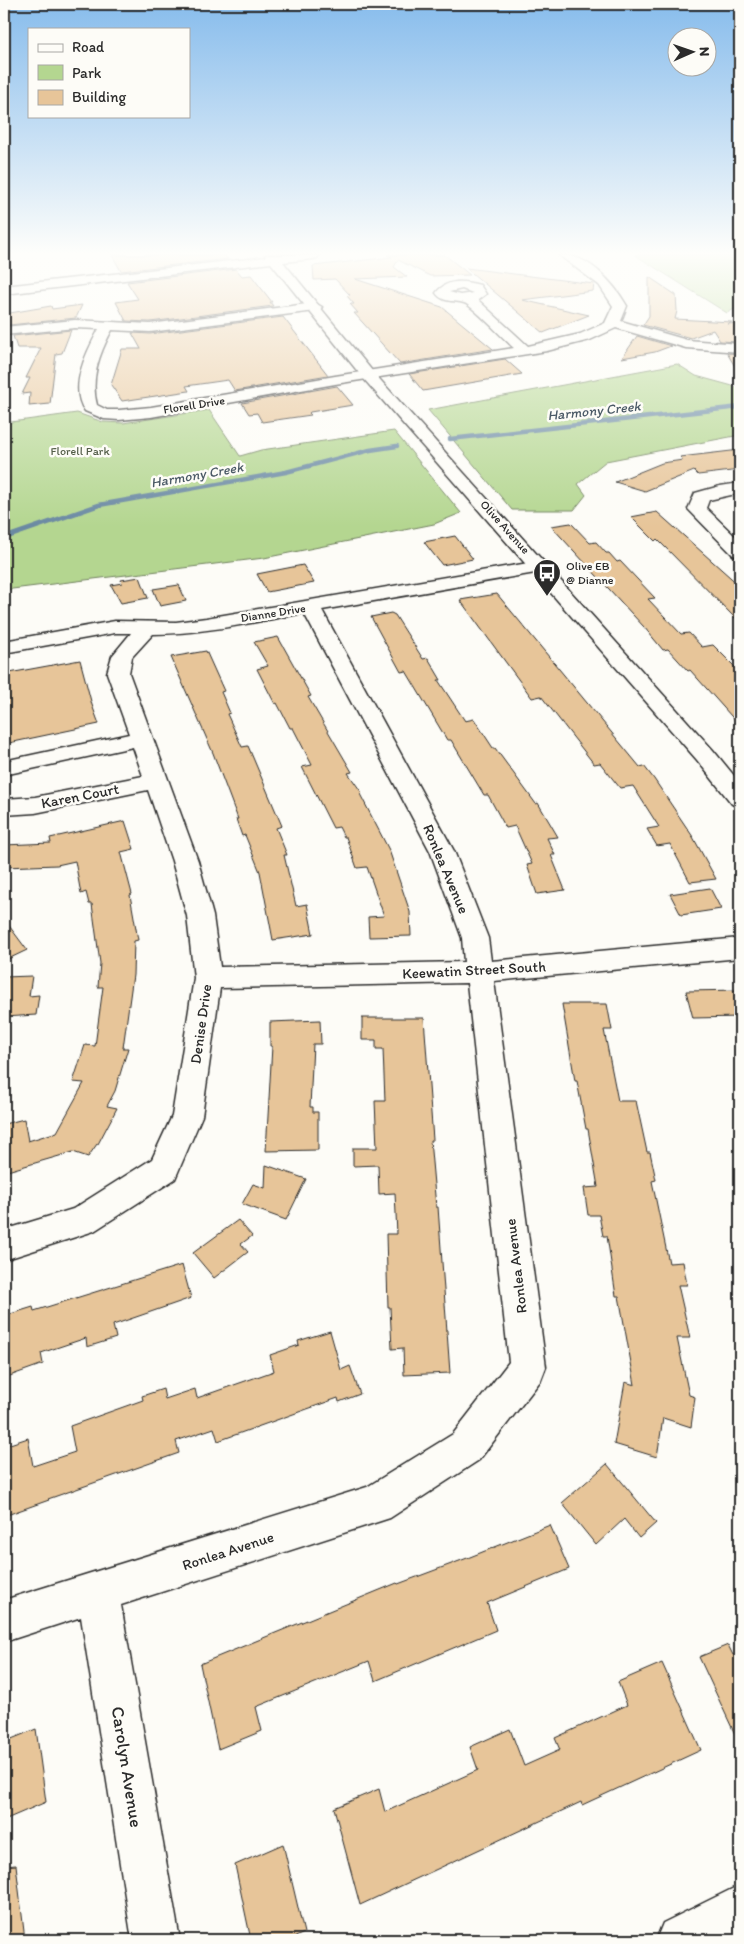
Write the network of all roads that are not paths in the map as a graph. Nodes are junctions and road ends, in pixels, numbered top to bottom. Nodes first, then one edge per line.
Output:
1 (99, 346) edge
2 (345, 346) edge
3 (519, 346) edge
4 (552, 346) edge
5 (709, 346) edge
6 (740, 348) edge
7 (524, 350) junction
8 (368, 375) junction
9 (740, 488) edge
10 (740, 551) edge
11 (540, 567) junction
12 (310, 607) junction
13 (147, 628) junction
14 (4, 647) edge
15 (142, 738) junction
16 (4, 768) edge
17 (156, 781) junction
18 (740, 799) edge
19 (4, 807) edge
20 (740, 948) edge
21 (479, 972) junction
22 (208, 978) junction
23 (4, 1245) edge
24 (98, 1593) junction
25 (4, 1621) edge
26 (740, 1909) edge
27 (156, 1940) edge
28 (680, 1940) edge

1 - 8 street, Florell Drive
2 - 8 street, Olive Avenue
3 - 7 street
4 - 7 street, Florell Drive
5 - 6 street
7 - 8 street, Florell Drive
8 - 11 street, Olive Avenue
9 - 10 street
11 - 12 street, Dianne Drive
11 - 18 street, Olive Avenue
12 - 13 street, Dianne Drive
12 - 21 street, Ronlea Avenue
13 - 14 street, Dianne Drive
13 - 15 street, Denise Drive
15 - 16 street
15 - 17 street, Denise Drive
17 - 19 street, Karen Court
17 - 22 street, Denise Drive
20 - 21 street, Keewatin Street South
21 - 22 street, Keewatin Street South
21 - 24 street, Ronlea Avenue
22 - 23 street, Denise Drive
24 - 25 street, Ronlea Avenue
24 - 27 street, Carolyn Avenue
26 - 28 street

